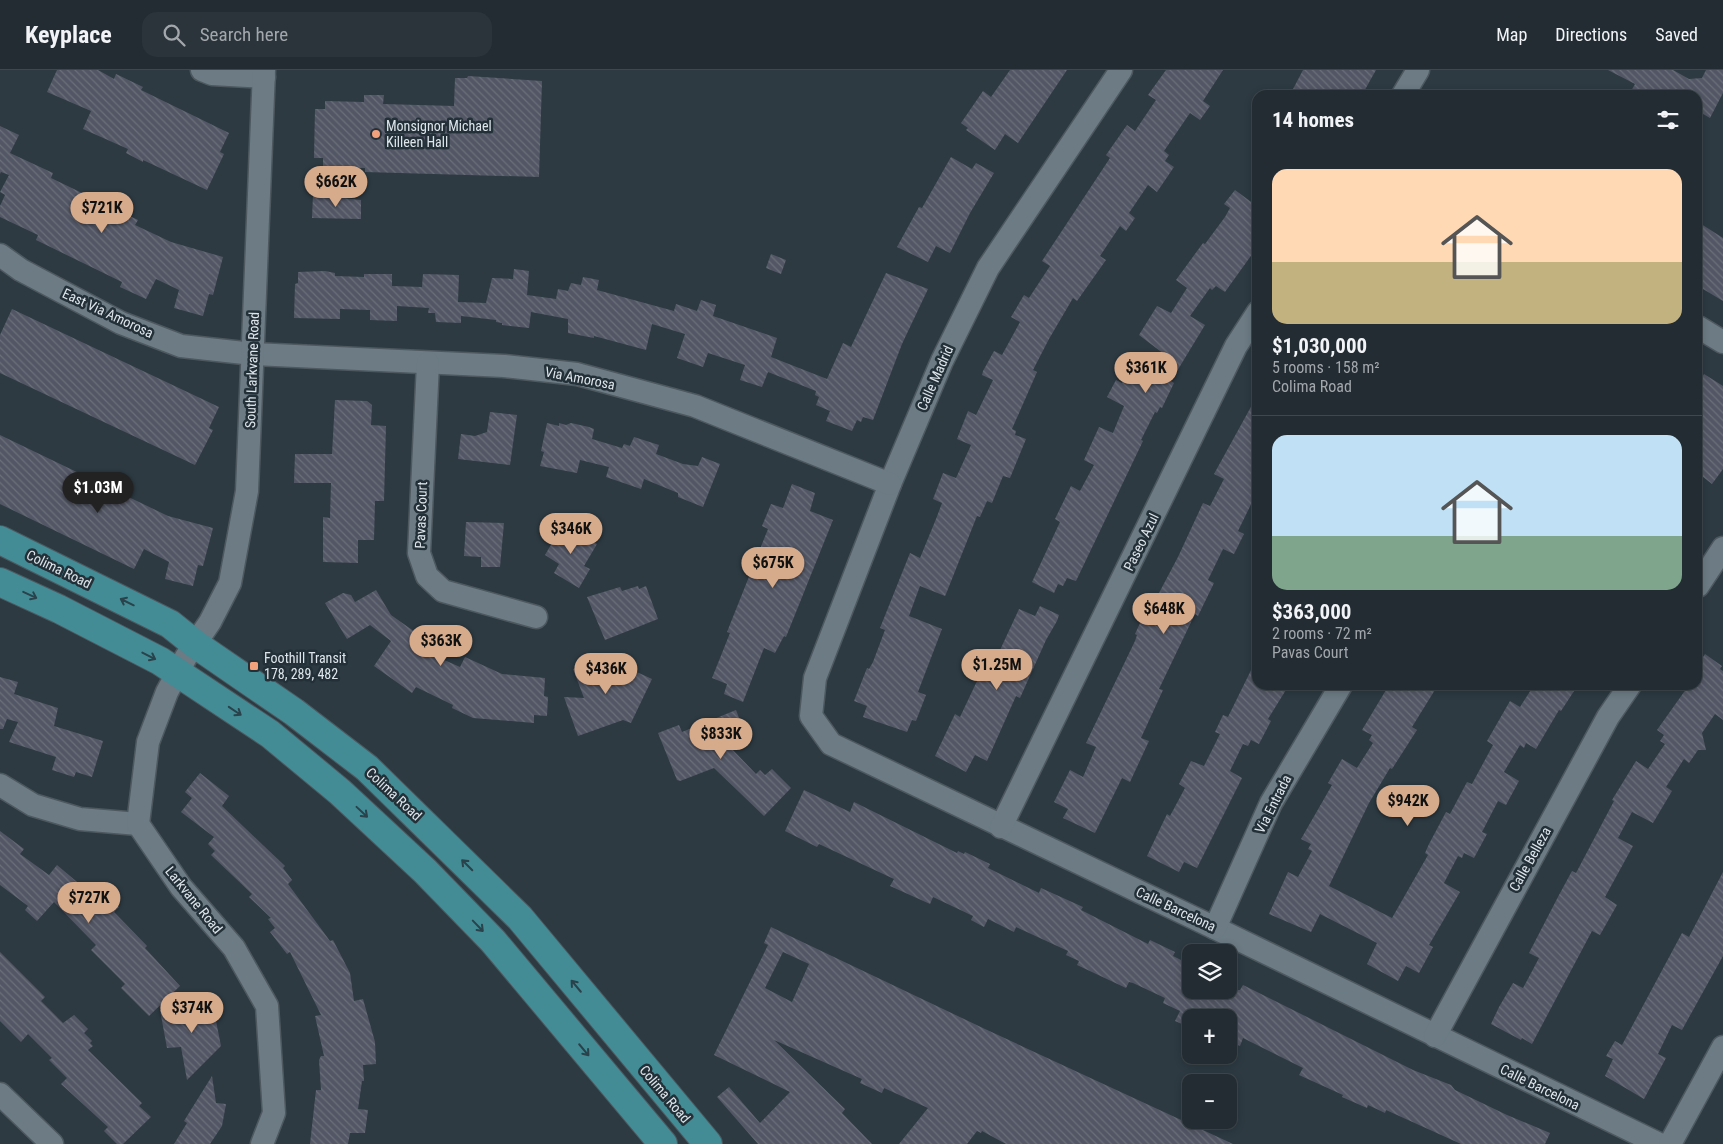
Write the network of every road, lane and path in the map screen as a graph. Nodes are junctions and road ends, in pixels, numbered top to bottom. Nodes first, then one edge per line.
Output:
1 (202, 70) edge
2 (1121, 70) edge
3 (1418, 70) edge
4 (264, 74) edge
5 (1406, 90) edge
6 (0, 256) edge
7 (1252, 321) edge
8 (1702, 329) edge
9 (1723, 342) edge
10 (253, 354) junction
11 (428, 363) junction
12 (890, 484) junction
13 (0, 540) edge
14 (1723, 548) edge
15 (1702, 580) edge
16 (0, 582) edge
17 (536, 617) dead end
18 (186, 658) junction
19 (1338, 690) edge
20 (1627, 690) edge
21 (811, 716) joint
22 (0, 785) edge
23 (138, 824) junction
24 (1001, 827) junction
25 (1215, 928) junction
26 (1434, 1036) junction
27 (1723, 1047) edge
28 (0, 1094) edge
29 (52, 1144) edge
30 (262, 1144) edge
31 (663, 1144) edge
32 (708, 1144) edge
33 (1658, 1144) edge
34 (1670, 1144) edge

1 - 4 street
2 - 12 street, Calle Madrid
3 - 5 street
4 - 10 street, South Larkvane Road
6 - 10 street, East Via Amorosa
7 - 24 street, Paseo Azul
8 - 9 street
10 - 11 street, Via Amorosa
10 - 18 street, South Larkvane Road
11 - 12 street, Via Amorosa
11 - 17 street, Pavas Court
12 - 21 street, Calle Madrid
18 -> 13 main road, Colima Road
14 - 15 street
16 -> 18 main road, Colima Road
18 - 23 street
18 -> 31 main road, Colima Road
32 -> 18 main road, Colima Road
19 - 25 street, Via Entrada
20 - 26 street, Calle Belleza
21 - 24 street, Calle Barcelona
22 - 23 street
23 - 30 street, Larkvane Road
24 - 25 street, Calle Barcelona
25 - 26 street, Calle Barcelona
26 - 33 street, Calle Barcelona
27 - 34 street
28 - 29 street

